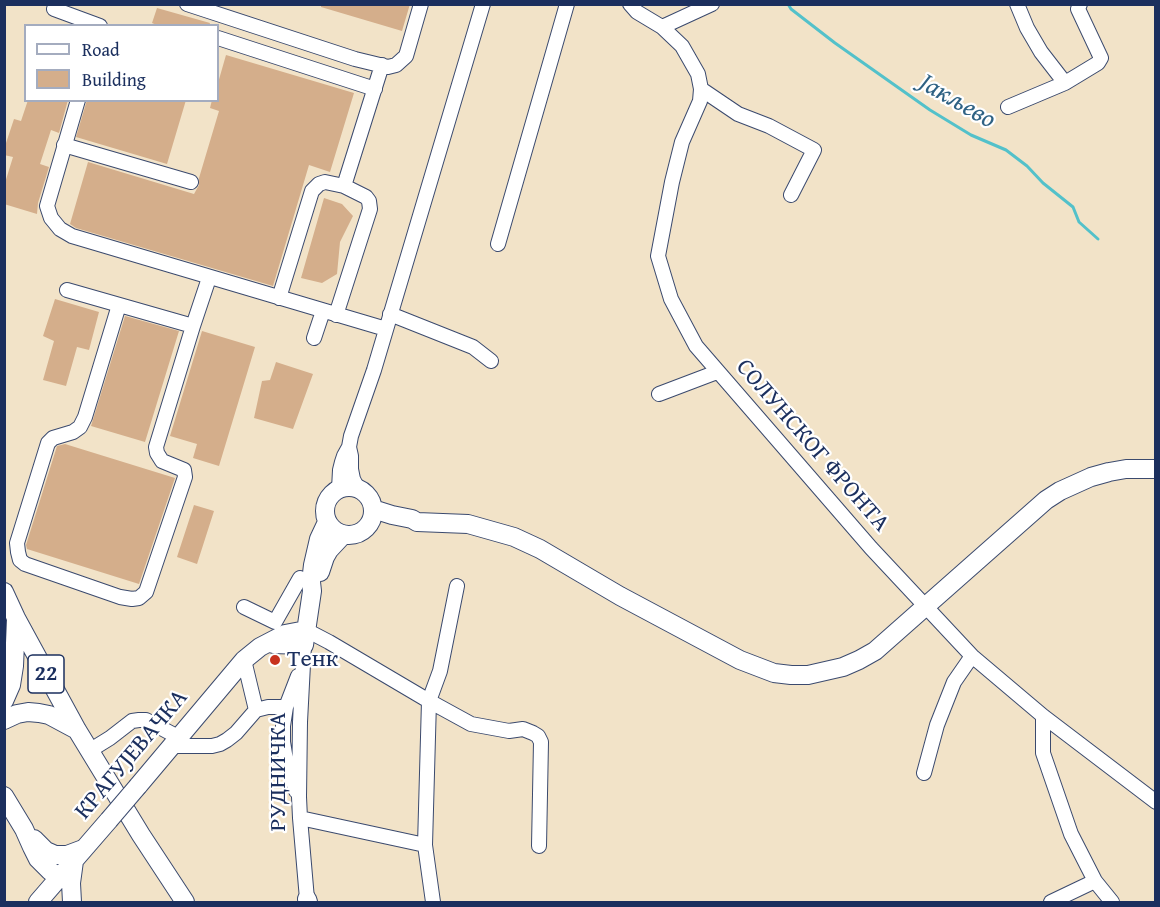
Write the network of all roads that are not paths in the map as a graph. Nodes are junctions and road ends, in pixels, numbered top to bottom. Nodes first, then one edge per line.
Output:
1 (187, 4) edge
2 (421, 4) edge
3 (483, 4) edge
4 (567, 4) edge
5 (630, 4) edge
6 (712, 4) edge
7 (1017, 4) edge
8 (1080, 4) edge
9 (212, 8) edge
10 (54, 9) dead end
11 (98, 24) edge
12 (662, 27) junction
13 (219, 38) edge
14 (382, 65) junction
15 (1065, 83) junction
16 (375, 89) junction
17 (701, 89) junction
18 (77, 102) edge
19 (1008, 107) dead end
20 (64, 145) junction
21 (191, 182) dead end
22 (344, 186) junction
23 (791, 195) dead end
24 (498, 244) dead end
25 (209, 278) junction
26 (68, 290) dead end
27 (279, 298) junction
28 (119, 305) junction
29 (330, 313) junction
30 (390, 314) junction
31 (193, 326) junction
32 (386, 330) junction
33 (314, 338) dead end
34 (491, 361) dead end
35 (717, 372) junction
36 (659, 394) dead end
37 (350, 447) junction
38 (1155, 469) edge
39 (339, 489) junction
40 (358, 489) junction
41 (370, 517) junction
42 (327, 522) junction
43 (344, 535) junction
44 (457, 586) dead end
45 (308, 591) junction
46 (4, 592) edge
47 (289, 598) junction
48 (244, 607) dead end
49 (925, 607) junction
50 (16, 618) junction
51 (305, 637) junction
52 (972, 656) junction
53 (244, 660) junction
54 (303, 666) junction
55 (4, 701) edge
56 (429, 701) junction
57 (286, 707) junction
58 (256, 711) junction
59 (1043, 716) junction
60 (4, 720) edge
61 (77, 730) junction
62 (175, 741) junction
63 (89, 751) junction
64 (924, 773) dead end
65 (4, 796) edge
66 (299, 797) junction
67 (1155, 802) edge
68 (15, 818) edge
69 (300, 818) junction
70 (425, 845) junction
71 (539, 846) dead end
72 (80, 855) junction
73 (38, 859) junction
74 (60, 877) junction
75 (1095, 881) junction
76 (307, 901) edge
77 (40, 902) edge
78 (70, 903) edge
79 (185, 903) edge
80 (433, 903) edge
81 (1052, 903) edge
82 (1112, 903) edge

1 - 9 street
2 - 14 street
3 - 30 street
4 - 24 street
5 - 12 street
6 - 12 street
7 - 15 street
8 - 15 street
9 - 14 street
10 - 11 street
12 - 17 street
13 - 16 street
14 - 16 street
15 - 19 street
16 - 22 street
17 - 23 street
17 - 35 street, СОЛУНСКОГ ФРОНТА
18 - 20 street
20 - 21 street
20 - 25 street
22 - 27 street
22 - 29 street
25 - 27 street
25 - 31 street
26 - 28 street
27 - 29 street
28 - 31 street
28 - 31 street
29 - 32 street
29 - 33 street
30 - 32 street
30 - 34 street
32 - 37 street
35 - 36 street
35 - 49 street, СОЛУНСКОГ ФРОНТА
37 - 39 street
37 - 40 street
38 - 49 main road
39 - 40 main road
39 - 42 main road
40 - 41 main road
41 - 43 main road
41 - 49 main road
42 - 43 main road
42 - 45 main road
43 - 45 main road
44 - 56 street
45 - 47 street
45 - 47 street
45 - 51 main road
46 - 50 main road, 22
47 - 48 street
49 - 52 street, СОЛУНСКОГ ФРОНТА
50 - 55 main road
50 - 61 main road, 22
51 - 53 main road, КРАГУЈЕВАЧКА
51 - 54 street, РУДНИЧКА
51 - 56 street
52 - 59 street, СОЛУНСКОГ ФРОНТА
52 - 64 street
53 - 58 street
53 - 62 main road, КРАГУЈЕВАЧКА
54 - 57 street
54 - 66 street, РУДНИЧКА
56 - 70 street
56 - 71 street
57 - 58 street
57 - 66 street
58 - 62 street
59 - 67 street, СОЛУНСКОГ ФРОНТА
59 - 75 street
60 - 61 main road
61 - 63 main road, 22
62 - 63 street
62 - 72 main road, КРАГУЈЕВАЧКА, bridge
63 - 79 main road, 22
65 - 68 main road
66 - 69 street, РУДНИЧКА
68 - 72 main road
68 - 73 main road
69 - 70 street
69 - 76 street, РУДНИЧКА
70 - 80 street
72 - 74 main road, КРАГУЈЕВАЧКА
72 - 78 main road
73 - 74 main road
73 - 77 main road
74 - 77 main road, КРАГУЈЕВАЧКА
75 - 81 street
75 - 82 street
77 - 78 main road

